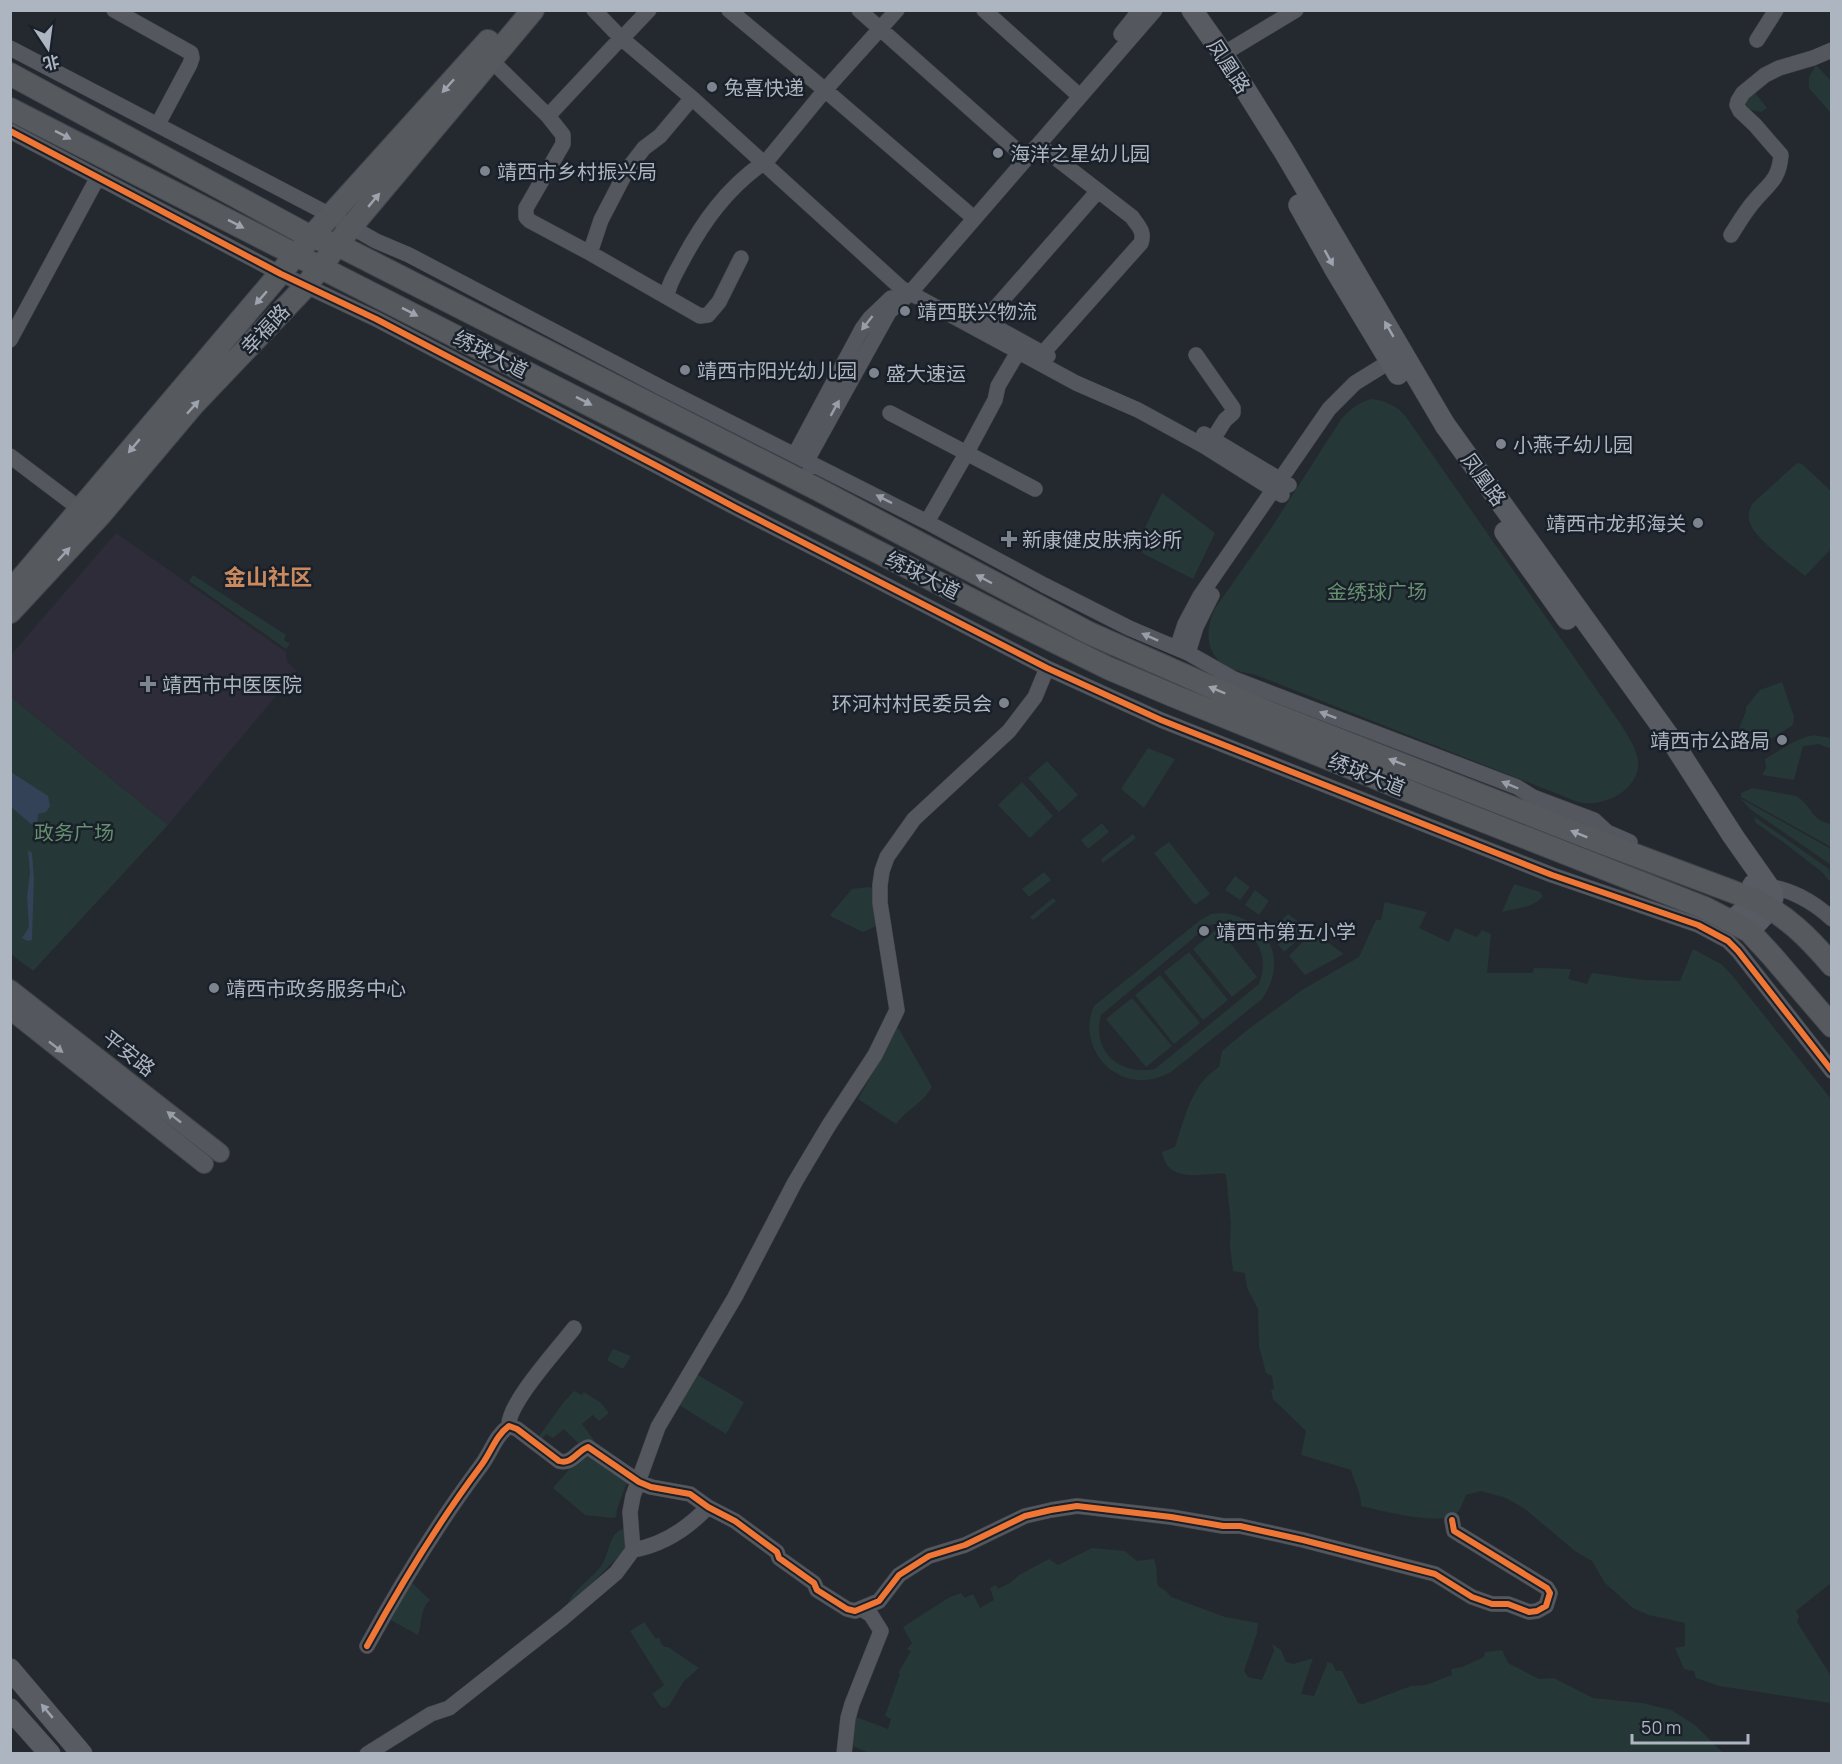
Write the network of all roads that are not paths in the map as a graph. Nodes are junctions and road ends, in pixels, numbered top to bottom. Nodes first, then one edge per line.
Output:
1 (114, 10) edge
2 (514, 10) edge
3 (533, 10) edge
4 (594, 10) edge
5 (605, 10) edge
6 (649, 10) edge
7 (729, 10) edge
8 (859, 10) edge
9 (897, 10) edge
10 (984, 10) edge
11 (1140, 10) edge
12 (1155, 10) edge
13 (1179, 10) edge
14 (1192, 10) edge
15 (1296, 10) edge
16 (1776, 10) edge
17 (879, 29) junction
18 (625, 35) junction
19 (1757, 40) dead end
20 (10, 48) edge
21 (1832, 50) edge
22 (1223, 54) junction
23 (491, 60) junction
24 (10, 74) edge
25 (825, 90) junction
26 (1074, 92) junction
27 (692, 98) junction
28 (10, 109) edge
29 (133, 111) junction
30 (548, 116) junction
31 (158, 124) junction
32 (10, 131) edge
33 (1040, 145) junction
34 (92, 150) junction
35 (152, 151) junction
36 (1020, 153) junction
37 (766, 160) junction
38 (104, 180) junction
39 (1098, 191) junction
40 (968, 213) junction
41 (340, 230) junction
42 (1731, 235) dead end
43 (311, 237) junction
44 (590, 253) junction
45 (297, 255) junction
46 (741, 258) dead end
47 (322, 267) junction
48 (281, 274) junction
49 (355, 284) junction
50 (306, 286) junction
51 (909, 287) junction
52 (667, 297) junction
53 (360, 312) junction
54 (533, 320) junction
55 (984, 321) junction
56 (10, 340) edge
57 (1018, 351) junction
58 (1043, 353) junction
59 (551, 356) junction
60 (1196, 356) dead end
61 (1399, 361) junction
62 (508, 363) junction
63 (664, 389) junction
64 (519, 395) junction
65 (890, 413) dead end
66 (673, 417) junction
67 (655, 437) junction
68 (1213, 439) junction
69 (966, 454) junction
70 (10, 456) edge
71 (801, 457) junction
72 (657, 466) junction
73 (1282, 487) junction
74 (1035, 489) dead end
75 (819, 490) junction
76 (80, 509) junction
77 (910, 513) junction
78 (927, 522) junction
79 (866, 546) junction
80 (925, 547) junction
81 (1005, 565) junction
82 (873, 577) junction
83 (10, 591) edge
84 (1025, 600) junction
85 (10, 612) edge
86 (1183, 650) junction
87 (1047, 668) junction
88 (1376, 777) junction
89 (1390, 810) junction
90 (1761, 895) junction
91 (1832, 919) edge
92 (1740, 926) junction
93 (1832, 965) edge
94 (10, 989) edge
95 (10, 1010) edge
96 (1832, 1026) edge
97 (1832, 1071) edge
98 (220, 1153) dead end
99 (204, 1164) dead end
100 (573, 1328) dead end
101 (509, 1426) junction
102 (639, 1482) junction
103 (708, 1507) junction
104 (1452, 1520) dead end
105 (633, 1550) junction
106 (862, 1609) junction
107 (367, 1646) dead end
108 (10, 1669) edge
109 (10, 1709) edge
110 (50, 1754) edge
111 (82, 1754) edge
112 (367, 1754) edge
113 (844, 1754) edge

1 - 31 street
2 -> 41 main road, 幸福路
3 - 23 main road, 幸福路
4 - 18 street
5 - 18 street
6 - 18 street
7 - 25 street
8 - 17 street
9 - 17 street
10 - 26 street
11 - 26 street
12 - 33 street
13 -> 61 main road, 凤凰路
14 - 22 main road, 凤凰路
15 - 22 street
16 - 19 street
17 - 25 street
17 - 36 street
18 - 27 street
18 - 30 street
18 - 37 street
20 - 29 street
21 - 42 street
61 -> 22 main road, 凤凰路
23 - 30 street
41 -> 23 main road, 幸福路
24 - 35 main road, 绣球大道
25 - 37 street
25 - 40 street
26 - 36 street
27 - 37 street
27 - 44 street
28 -> 34 main road, 绣球大道
29 - 31 street
29 - 35 street
30 - 44 street
31 - 41 street
32 - 38 street
33 - 39 street
33 - 51 street
34 - 38 street
34 -> 45 main road, 绣球大道
35 - 43 main road, 绣球大道
36 - 40 street
37 - 51 street
37 - 52 street
38 - 48 street
38 - 56 street
39 - 55 street
39 - 58 street
40 - 51 street
41 - 43 main road, 绣球大道
41 - 47 main road, 幸福路
41 - 54 street
41 - 59 main road, 绣球大道
43 - 45 main road, 幸福路
44 - 52 street
45 - 47 main road, 绣球大道
45 - 48 main road, 幸福路
46 - 52 street
47 - 49 main road, 绣球大道
47 - 50 main road, 幸福路
48 - 50 street
48 -> 76 main road, 幸福路
49 - 53 street
49 -> 62 main road, 绣球大道
50 - 53 street
85 -> 50 main road, 幸福路
51 - 55 street
51 - 57 street
51 - 71 street
53 - 64 street
54 - 59 street
54 - 63 street
55 - 58 street
57 - 69 street
57 - 73 street
58 - 68 street
59 - 66 main road, 绣球大道
60 - 68 street
61 - 73 street
61 - 90 main road, 凤凰路
62 - 64 street
62 -> 67 main road, 绣球大道
63 - 66 street
63 - 71 street
64 - 72 street
65 - 69 street
66 - 75 main road, 绣球大道
67 - 72 street
67 - 79 main road, 绣球大道
68 - 73 street
69 - 74 street
69 - 78 street
70 - 76 street
71 - 75 street
77 -> 71 street
72 - 82 street
73 - 86 street
75 - 80 main road, 绣球大道
76 - 83 main road, 幸福路
77 - 78 street
77 - 80 street
78 - 81 street
79 - 82 street
79 - 88 main road, 绣球大道
84 -> 80 main road, 绣球大道
81 - 84 street
86 -> 81 street
82 - 87 street
90 -> 84 main road, 绣球大道
90 -> 86 street
87 - 89 street
87 - 102 street
88 - 89 street
88 - 92 main road, 绣球大道
89 - 97 street
90 - 91 street
90 - 92 main road
90 - 93 main road, 绣球大道
92 - 96 main road, 绣球大道
98 -> 94 street, 平安路
95 -> 99 street, 平安路
100 - 101 street
101 - 102 street
101 - 107 street
102 - 103 street
102 - 105 street
103 - 105 street
103 - 106 street
104 - 106 street
105 - 112 street
106 - 113 street
111 -> 108 main road
109 - 110 main road

